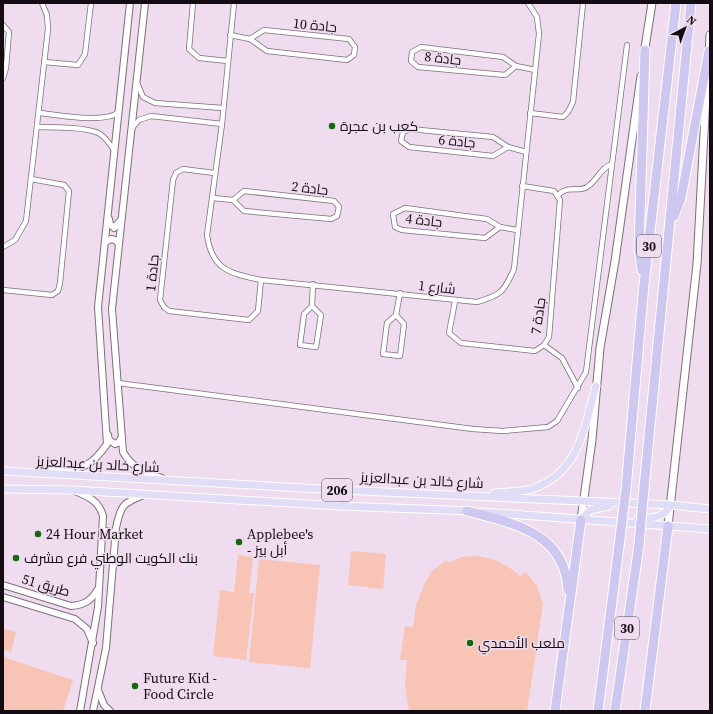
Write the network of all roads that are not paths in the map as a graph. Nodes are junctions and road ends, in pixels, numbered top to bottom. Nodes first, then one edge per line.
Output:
1 (42, 3) edge
2 (91, 3) edge
3 (130, 3) edge
4 (145, 3) edge
5 (193, 3) edge
6 (234, 3) edge
7 (528, 3) edge
8 (583, 3) edge
9 (652, 3) edge
10 (676, 3) edge
11 (690, 3) edge
12 (3, 25) edge
13 (230, 35) junction
14 (710, 35) edge
15 (250, 39) junction
16 (627, 45) dead end
17 (645, 50) junction
18 (709, 50) junction
19 (228, 61) junction
20 (44, 62) junction
21 (516, 66) junction
22 (535, 70) junction
23 (3, 78) edge
24 (137, 81) junction
25 (222, 108) junction
26 (119, 112) junction
27 (40, 113) junction
28 (530, 113) junction
29 (222, 124) junction
30 (38, 127) junction
31 (131, 129) junction
32 (508, 147) junction
33 (114, 150) junction
34 (526, 152) junction
35 (612, 164) junction
36 (214, 173) junction
37 (31, 179) junction
38 (522, 186) junction
39 (558, 195) junction
40 (212, 198) junction
41 (233, 200) junction
42 (108, 215) junction
43 (122, 217) junction
44 (500, 227) junction
45 (670, 227) junction
46 (517, 230) junction
47 (105, 242) junction
48 (119, 244) junction
49 (3, 247) edge
50 (261, 280) junction
51 (313, 284) junction
52 (644, 284) junction
53 (3, 290) edge
54 (400, 293) junction
55 (455, 301) junction
56 (312, 306) junction
57 (396, 315) junction
58 (544, 345) junction
59 (118, 383) junction
60 (596, 386) junction
61 (578, 388) junction
62 (108, 435) junction
63 (122, 437) junction
64 (3, 471) edge
65 (24, 472) junction
66 (170, 481) junction
67 (3, 489) edge
68 (72, 490) junction
69 (339, 490) junction
70 (148, 494) junction
71 (471, 496) junction
72 (584, 501) junction
73 (649, 504) junction
74 (671, 505) junction
75 (340, 506) junction
76 (710, 509) edge
77 (467, 511) junction
78 (581, 520) junction
79 (616, 523) junction
80 (668, 526) junction
81 (710, 529) edge
82 (102, 536) junction
83 (116, 537) junction
84 (3, 585) edge
85 (99, 588) junction
86 (3, 597) edge
87 (45, 598) junction
88 (44, 609) junction
89 (570, 610) junction
90 (93, 643) junction
91 (98, 689) junction
92 (80, 711) edge
93 (93, 711) edge
94 (110, 711) edge
95 (555, 711) edge
96 (598, 711) edge
97 (615, 711) edge
98 (645, 711) edge

1 - 20 street
2 - 20 street
3 - 26 street
4 - 24 street
5 - 19 street
6 - 13 street, شارع 1
7 - 22 street, شارع 1
8 - 28 street
9 - 17 main road
10 - 52 highway, 30
11 - 45 highway, 30
12 - 23 street
13 - 15 street, جادة 10
13 - 19 street, شارع 1
14 - 18 main road
15 - 15 street, جادة 10
16 - 35 street
17 - 52 highway
17 - 60 main road
18 - 45 highway
18 - 74 main road
19 - 25 street, شارع 1
20 - 27 street
21 - 21 street, جادة 8
21 - 22 street, جادة 8
22 - 28 street, شارع 1
24 - 25 street
24 - 31 street
25 - 29 street, شارع 1
26 - 27 street
26 - 33 street
27 - 30 street
28 - 34 street, شارع 1
29 - 31 street
29 - 36 street, شارع 1
30 - 33 street
30 - 37 street
31 - 43 street
32 - 32 street, جادة 6
32 - 34 street, جادة 6
33 - 42 street
34 - 38 street, شارع 1
35 - 39 street
35 - 61 street
36 - 40 street, شارع 1
36 - 50 street, جادة 1
37 - 49 street
37 - 53 street
38 - 39 street
38 - 46 street, شارع 1
39 - 58 street, جادة 7
40 - 41 street
40 - 50 street, شارع 1
41 - 41 street, جادة 2
42 - 43 street
42 - 47 street
43 - 48 street
44 - 44 street, جادة 4
44 - 46 street, جادة 4
45 - 97 highway, 30, bridge
46 - 55 street, شارع 1
47 - 48 street
47 - 62 street
48 - 59 street
50 - 51 street, شارع 1
51 - 54 street, شارع 1
51 - 56 street
52 - 96 highway, 30, bridge
54 - 55 street, شارع 1
54 - 57 street
55 - 58 street, جادة 7
56 - 56 street
57 - 57 street
58 - 61 street
59 - 61 street
59 - 63 street
60 - 71 main road
60 - 72 main road
62 - 63 street
62 - 65 street
63 - 66 street
64 - 65 main road, شارع خالد بن عبدالعزيز / 206
65 - 66 main road, شارع خالد بن عبدالعزيز / 206
66 - 69 main road, شارع خالد بن عبدالعزيز / 206
67 - 68 main road, شارع خالد بن عبدالعزيز / 206
68 - 70 main road, شارع خالد بن عبدالعزيز / 206
68 - 82 street
69 - 71 main road, شارع خالد بن عبدالعزيز / 206
69 - 75 main road
70 - 75 main road, شارع خالد بن عبدالعزيز / 206
70 - 83 street
71 - 72 main road, شارع خالد بن عبدالعزيز / 206
72 - 73 main road, شارع خالد بن عبدالعزيز / 206
72 - 78 main road
73 - 74 main road, شارع خالد بن عبدالعزيز / 206
73 - 78 main road
74 - 76 main road, شارع خالد بن عبدالعزيز
74 - 79 main road
74 - 80 main road
75 - 77 main road, شارع خالد بن عبدالعزيز / 206
77 - 78 main road, شارع خالد بن عبدالعزيز / 206
77 - 89 highway
78 - 79 main road, شارع خالد بن عبدالعزيز / 206
78 - 89 highway
79 - 80 main road, شارع خالد بن عبدالعزيز / 206
80 - 81 main road, شارع خالد بن عبدالعزيز
80 - 98 highway
82 - 83 street
82 - 85 street
83 - 91 street
84 - 87 street, طريق 51
85 - 87 street, طريق 51
85 - 90 street
86 - 88 street, طريق 51
87 - 88 street
88 - 90 street, طريق 51
89 - 95 highway
90 - 92 street
91 - 93 street
91 - 94 street

